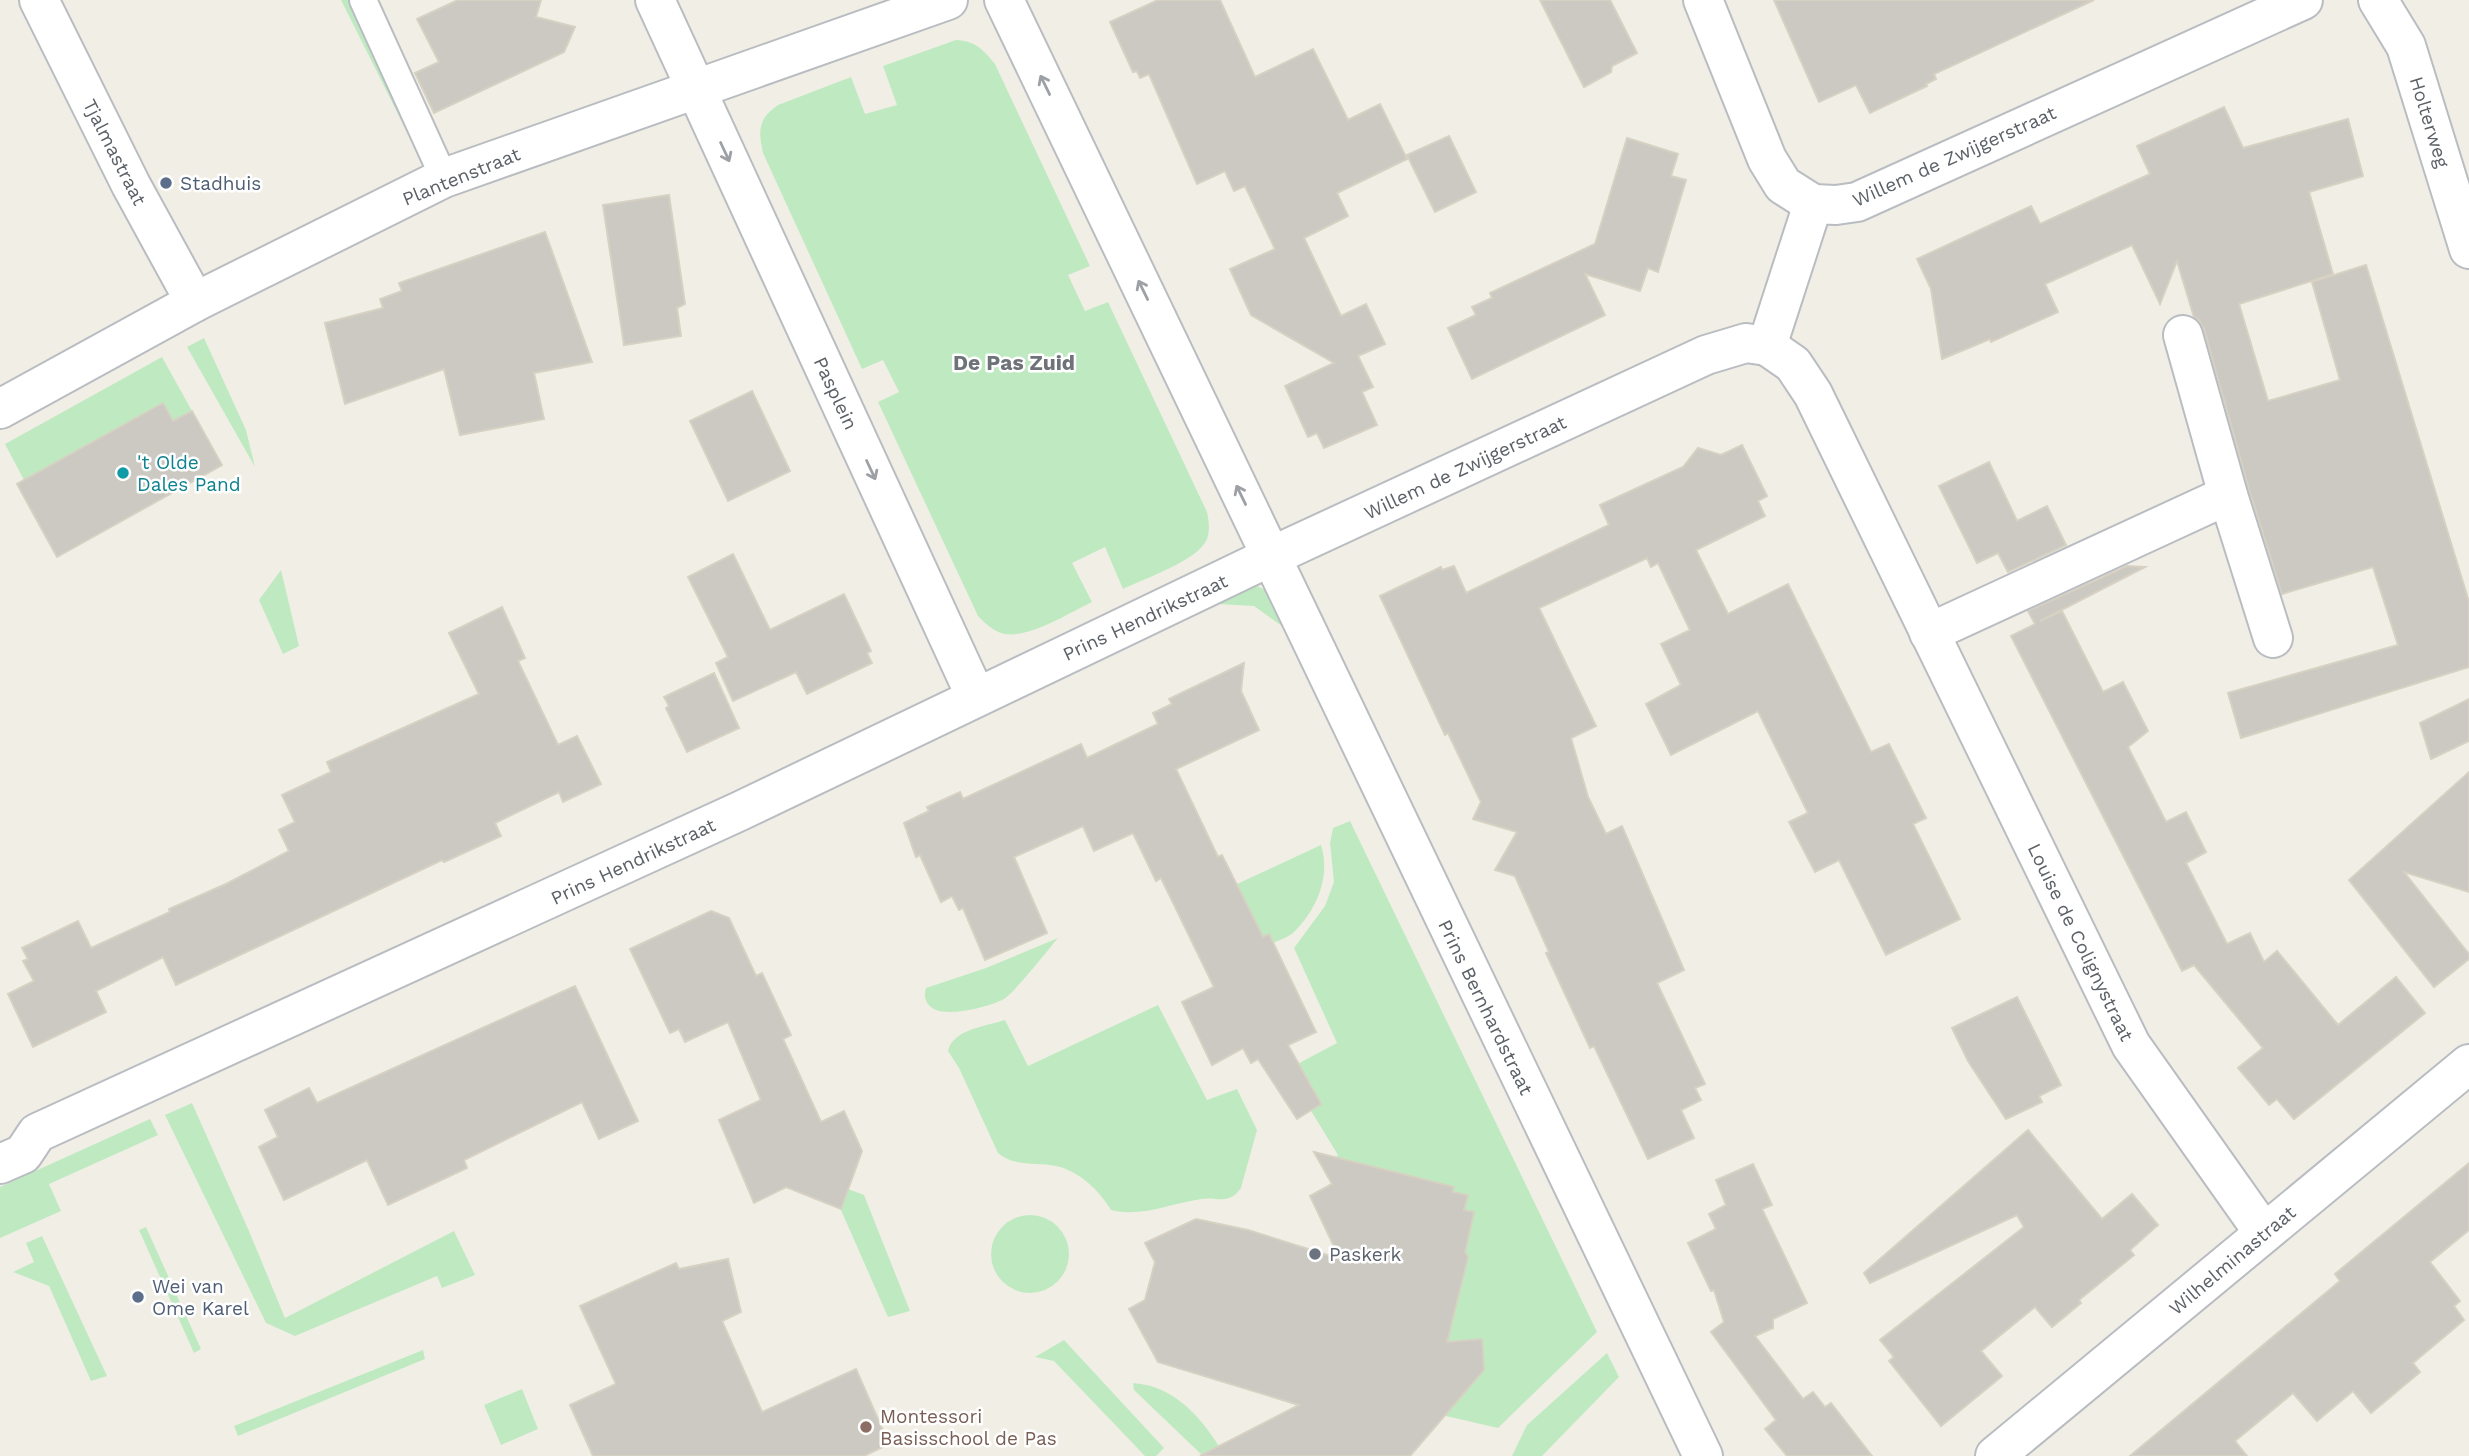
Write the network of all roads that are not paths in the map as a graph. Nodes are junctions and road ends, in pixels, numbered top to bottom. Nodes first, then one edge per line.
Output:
1 (39, 0) edge
2 (363, 0) edge
3 (655, 0) edge
4 (948, 0) edge
5 (1004, 0) edge
6 (1703, 0) edge
7 (2303, 0) edge
8 (2378, 0) edge
9 (697, 90) junction
10 (444, 178) junction
11 (1813, 204) junction
12 (2469, 249) edge
13 (195, 302) junction
14 (2183, 335) dead end
15 (1767, 346) junction
16 (0, 409) edge
17 (2228, 495) junction
18 (1270, 557) junction
19 (1929, 633) junction
20 (2273, 638) dead end
21 (976, 697) junction
22 (2469, 1064) edge
23 (0, 1164) edge
24 (2264, 1233) junction
25 (1703, 1456) edge
26 (1994, 1456) edge

1 - 13 street, Tjalmastraat
2 - 10 lane
3 - 9 street, Pasplein
4 - 9 street, Plantenstraat
18 -> 5 street
6 - 11 street
7 - 11 street, Willem de Zwijgerstraat
8 - 12 street, Holterweg
9 - 10 street, Plantenstraat
9 -> 21 street, Pasplein
10 - 13 street, Plantenstraat
11 - 15 street
13 - 16 street, Plantenstraat
14 - 17 street
15 - 18 street, Willem de Zwijgerstraat
15 - 19 street, Louise de Colignystraat
17 - 19 street
17 - 20 street
18 - 21 street, Prins Hendrikstraat
18 - 25 street, Prins Bernhardstraat
19 - 24 street, Louise de Colignystraat
21 - 23 street, Prins Hendrikstraat
22 - 24 street, Wilhelminastraat
24 - 26 street, Wilhelminastraat

